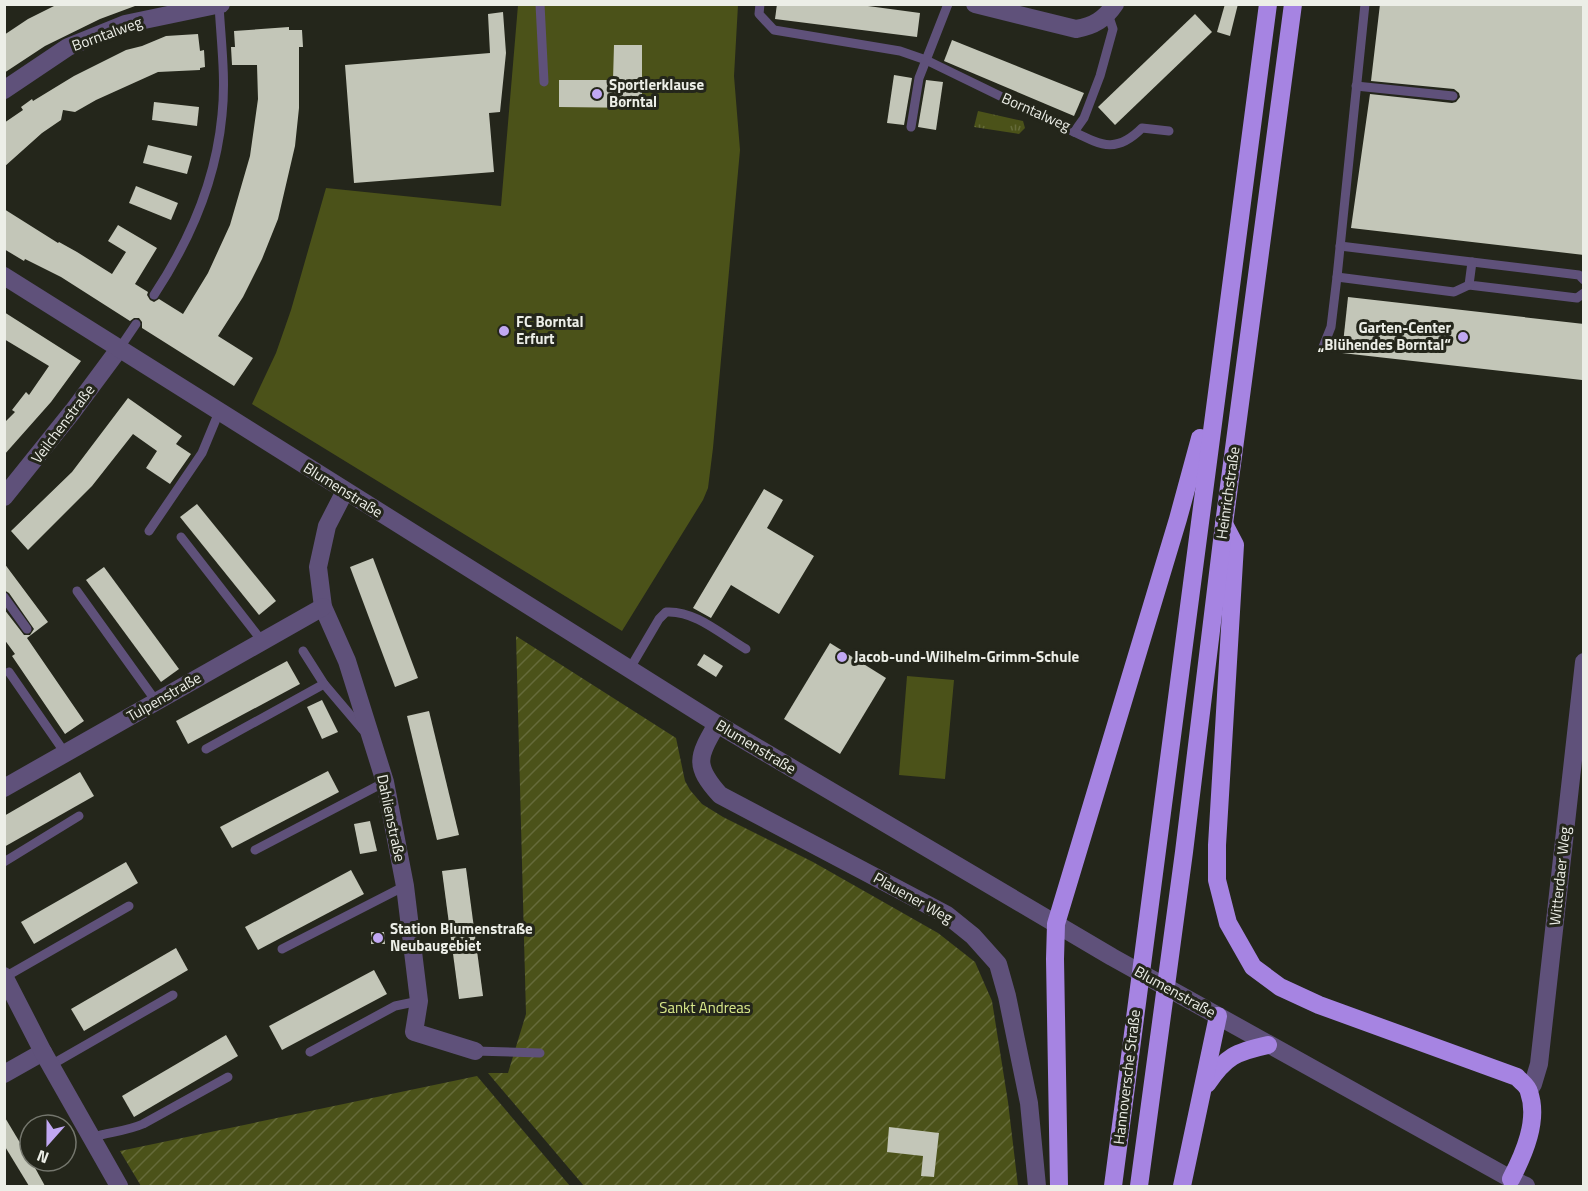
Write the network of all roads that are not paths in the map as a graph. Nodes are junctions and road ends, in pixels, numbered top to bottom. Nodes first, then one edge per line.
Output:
1 (220, 4) edge
2 (540, 4) edge
3 (760, 4) edge
4 (948, 4) edge
5 (975, 4) edge
6 (1268, 4) edge
7 (1293, 4) edge
8 (1365, 4) edge
9 (213, 5) edge
10 (1112, 9) edge
11 (926, 60) junction
12 (544, 82) dead end
13 (1356, 86) junction
14 (4, 90) edge
15 (1453, 96) dead end
16 (911, 127) dead end
17 (1169, 131) dead end
18 (1074, 132) junction
19 (1340, 246) junction
20 (1472, 262) junction
21 (4, 276) edge
22 (1337, 277) junction
23 (1584, 280) edge
24 (1469, 285) junction
25 (1584, 293) edge
26 (154, 295) dead end
27 (136, 324) dead end
28 (1323, 347) dead end
29 (119, 349) junction
30 (1214, 402) junction
31 (219, 412) junction
32 (345, 491) junction
33 (4, 497) edge
34 (1224, 524) junction
35 (149, 531) dead end
36 (181, 537) dead end
37 (77, 591) dead end
38 (4, 597) edge
39 (323, 607) junction
40 (27, 629) dead end
41 (262, 641) junction
42 (746, 649) dead end
43 (303, 651) dead end
44 (1584, 662) edge
45 (629, 670) junction
46 (9, 672) dead end
47 (324, 684) junction
48 (156, 701) junction
49 (717, 724) junction
50 (372, 740) junction
51 (206, 749) dead end
52 (65, 753) junction
53 (386, 782) junction
54 (4, 788) edge
55 (79, 816) dead end
56 (255, 850) dead end
57 (4, 862) edge
58 (405, 886) junction
59 (129, 906) dead end
60 (1056, 924) junction
61 (282, 950) dead end
62 (1141, 968) joint
63 (5, 977) edge
64 (1167, 981) joint
65 (173, 995) dead end
66 (419, 1000) junction
67 (1218, 1016) junction
68 (1268, 1045) junction
69 (475, 1051) joint
70 (310, 1052) dead end
71 (540, 1053) dead end
72 (47, 1058) junction
73 (4, 1074) edge
74 (228, 1077) dead end
75 (1203, 1090) junction
76 (1529, 1090) junction
77 (93, 1137) junction
78 (1519, 1184) edge
79 (119, 1186) edge
80 (1037, 1186) edge
81 (1059, 1186) edge
82 (1113, 1186) edge
83 (1139, 1186) edge
84 (1182, 1186) edge

1 - 9 street, Borntalweg
1 - 26 lane
2 - 12 lane
3 - 11 lane, Borntalweg
4 - 11 lane
5 - 10 street, Borntalweg
6 - 30 highway, Heinrichstraße
7 - 34 highway, Heinrichstraße
8 - 13 lane
9 - 14 street, Borntalweg
10 - 18 lane, Borntalweg
11 - 16 lane
11 - 18 lane, Borntalweg
13 - 15 lane
13 - 19 lane
17 - 18 lane
19 - 20 lane
19 - 22 lane
20 - 23 lane
20 - 24 lane
21 - 29 street, Blumenstraße
22 - 24 lane
22 - 28 lane
24 - 25 lane
27 - 29 lane
29 - 31 street, Blumenstraße
29 - 33 street, Veilchenstraße
30 - 60 highway
30 - 62 highway, Heinrichstraße
31 - 32 street, Blumenstraße
31 - 35 lane
32 - 39 street, Dahlienstraße
32 - 45 street, Blumenstraße
34 - 64 highway, Heinrichstraße
34 - 76 highway
36 - 41 lane
37 - 48 lane
38 - 40 lane
39 - 41 street, Tulpenstraße
39 - 50 street, Dahlienstraße
41 - 48 street, Tulpenstraße
42 - 45 lane
43 - 47 lane
44 - 76 street, Witterdaer Weg
45 - 49 street, Blumenstraße
46 - 52 lane
47 - 50 lane
47 - 51 lane
48 - 52 street, Tulpenstraße
49 - 60 street, Blumenstraße
49 - 80 street, Plauener Weg
50 - 53 street, Dahlienstraße
52 - 54 street, Tulpenstraße
53 - 56 lane
53 - 58 street, Dahlienstraße
55 - 57 lane
58 - 61 lane
58 - 66 street, Dahlienstraße
59 - 63 lane
60 - 67 street, Blumenstraße
60 - 81 highway
62 - 82 highway, Hannoversche Straße
63 - 72 street
64 - 83 highway, Hannoversche Straße
65 - 72 lane
66 - 69 street, Dahlienstraße
66 - 70 lane
67 - 68 street, Blumenstraße
67 - 75 highway
68 - 75 highway
68 - 78 street, Blumenstraße
69 - 71 lane, Dahlienstraße
72 - 73 street
72 - 77 street
74 - 77 lane
75 - 84 highway
76 - 78 highway
77 - 79 street

